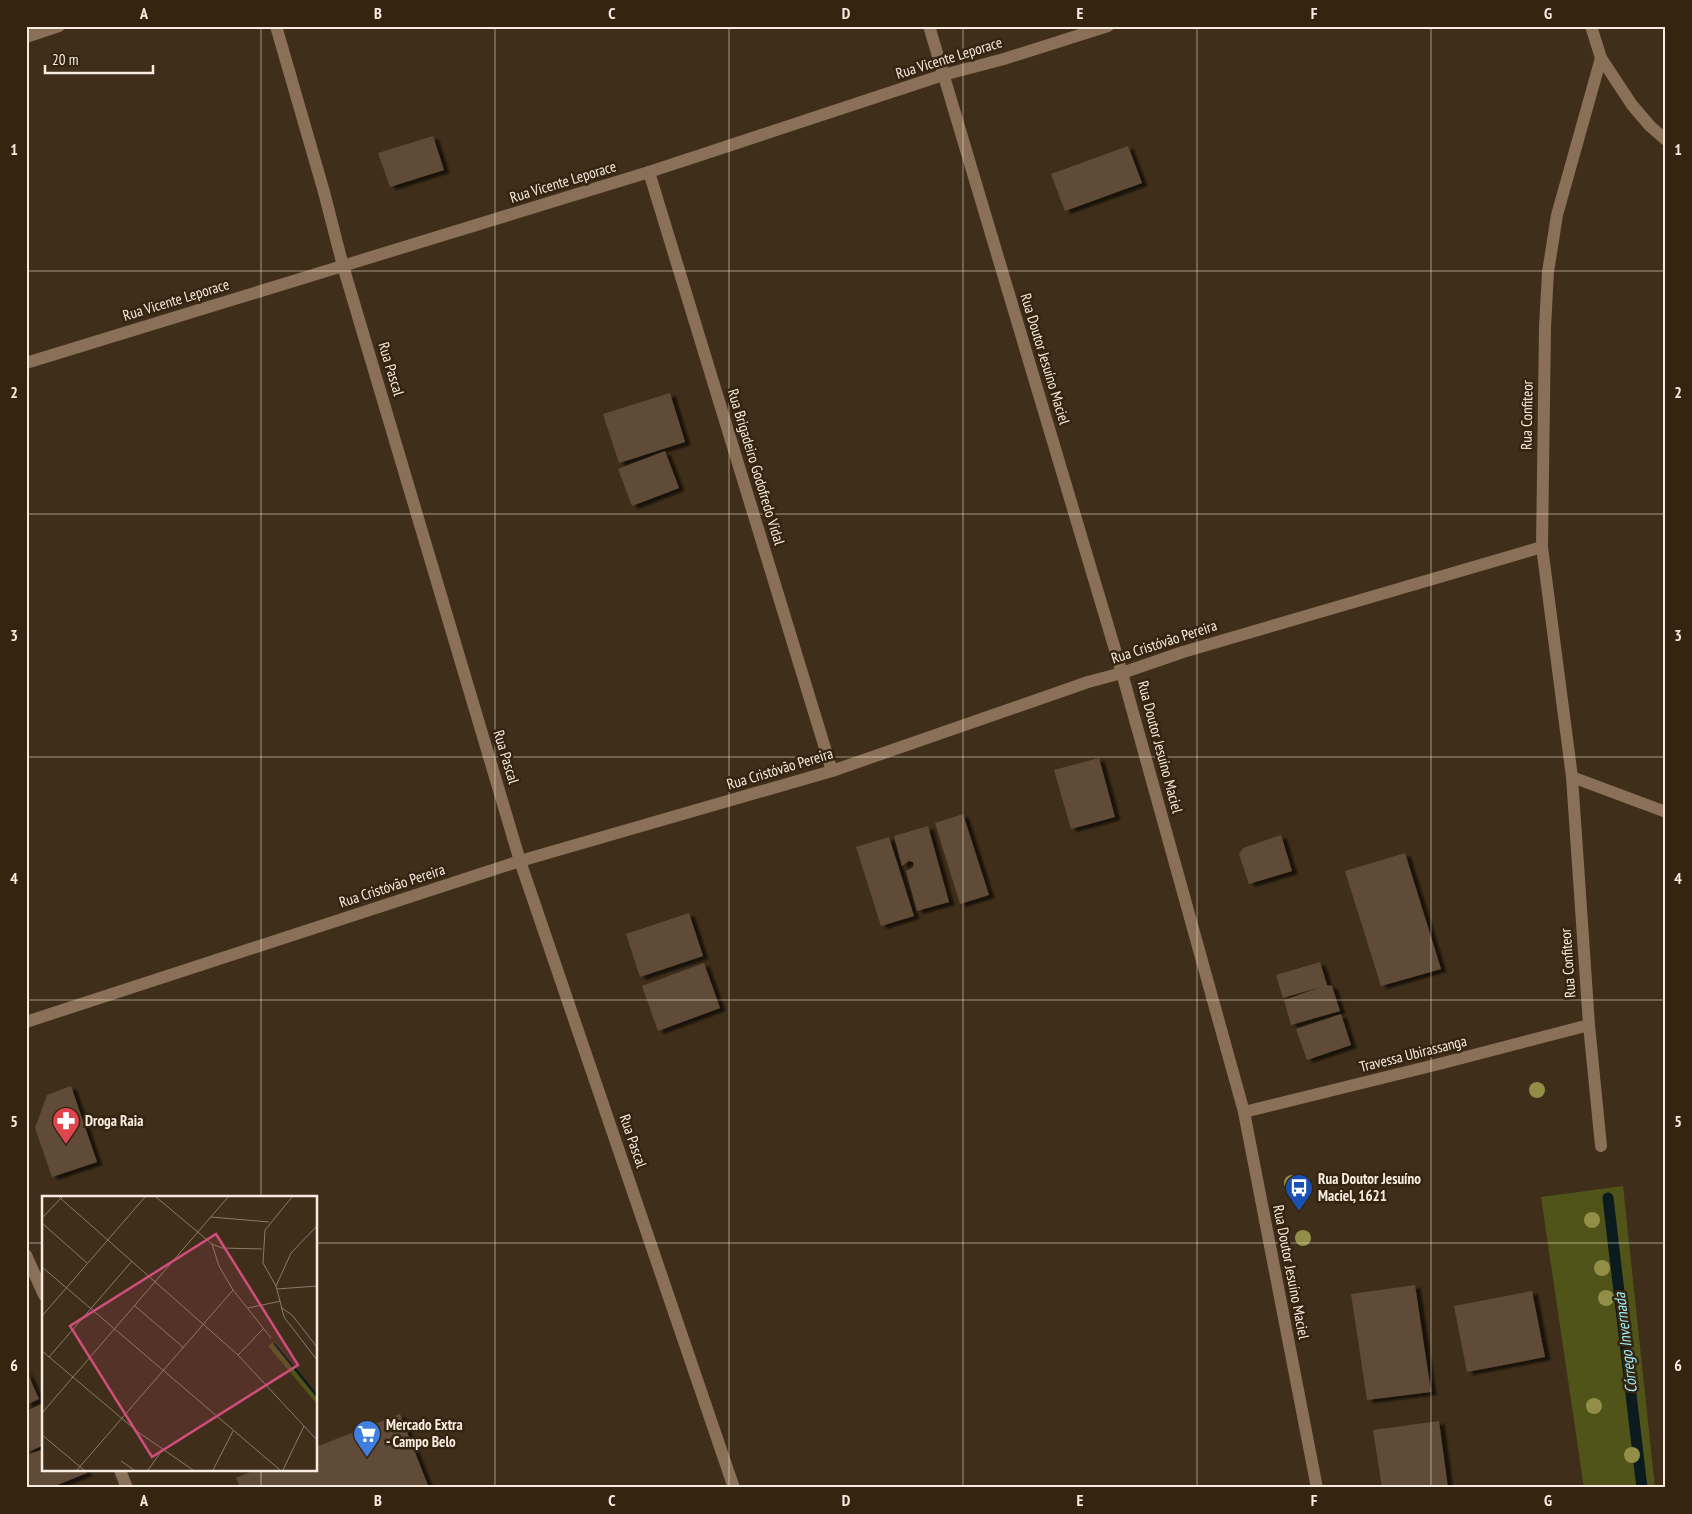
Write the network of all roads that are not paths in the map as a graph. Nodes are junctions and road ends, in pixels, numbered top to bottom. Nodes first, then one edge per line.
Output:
1 (59, 26) edge
2 (276, 26) edge
3 (929, 26) edge
4 (1108, 26) edge
5 (1591, 26) edge
6 (26, 36) edge
7 (1601, 58) junction
8 (943, 75) junction
9 (1666, 140) edge
10 (650, 172) junction
11 (343, 266) junction
12 (26, 363) edge
13 (1542, 547) junction
14 (1122, 673) junction
15 (832, 771) junction
16 (1572, 777) junction
17 (1666, 812) edge
18 (520, 861) junction
19 (26, 1022) edge
20 (1589, 1025) junction
21 (1244, 1112) junction
22 (1600, 1146) dead end
23 (26, 1254) edge
24 (42, 1290) edge
25 (121, 1472) edge
26 (127, 1488) edge
27 (734, 1488) edge
28 (1317, 1488) edge

1 - 6 street
2 - 11 street, Rua Pascal
3 - 8 street, Rua Doutor Jesuíno Maciel
4 - 8 street, Rua Vicente Leporace
5 - 7 street
7 - 9 street
7 - 13 street, Rua Confiteor
8 - 10 street, Rua Vicente Leporace
8 - 14 street, Rua Doutor Jesuíno Maciel
10 - 11 street, Rua Vicente Leporace
10 - 15 street, Rua Brigadeiro Godofredo Vidal
11 - 12 street, Rua Vicente Leporace
11 - 18 street, Rua Pascal
13 - 14 street, Rua Cristóvão Pereira
13 - 16 street, Rua Confiteor
14 - 15 street, Rua Cristóvão Pereira
14 - 21 street, Rua Doutor Jesuíno Maciel
15 - 18 street, Rua Cristóvão Pereira
16 - 17 street
16 - 20 street, Rua Confiteor
18 - 19 street, Rua Cristóvão Pereira
18 - 27 street, Rua Pascal
20 - 21 street, Travessa Ubirassanga
20 - 22 street, Rua Confiteor
21 - 28 street, Rua Doutor Jesuíno Maciel
23 - 24 street
25 - 26 street

